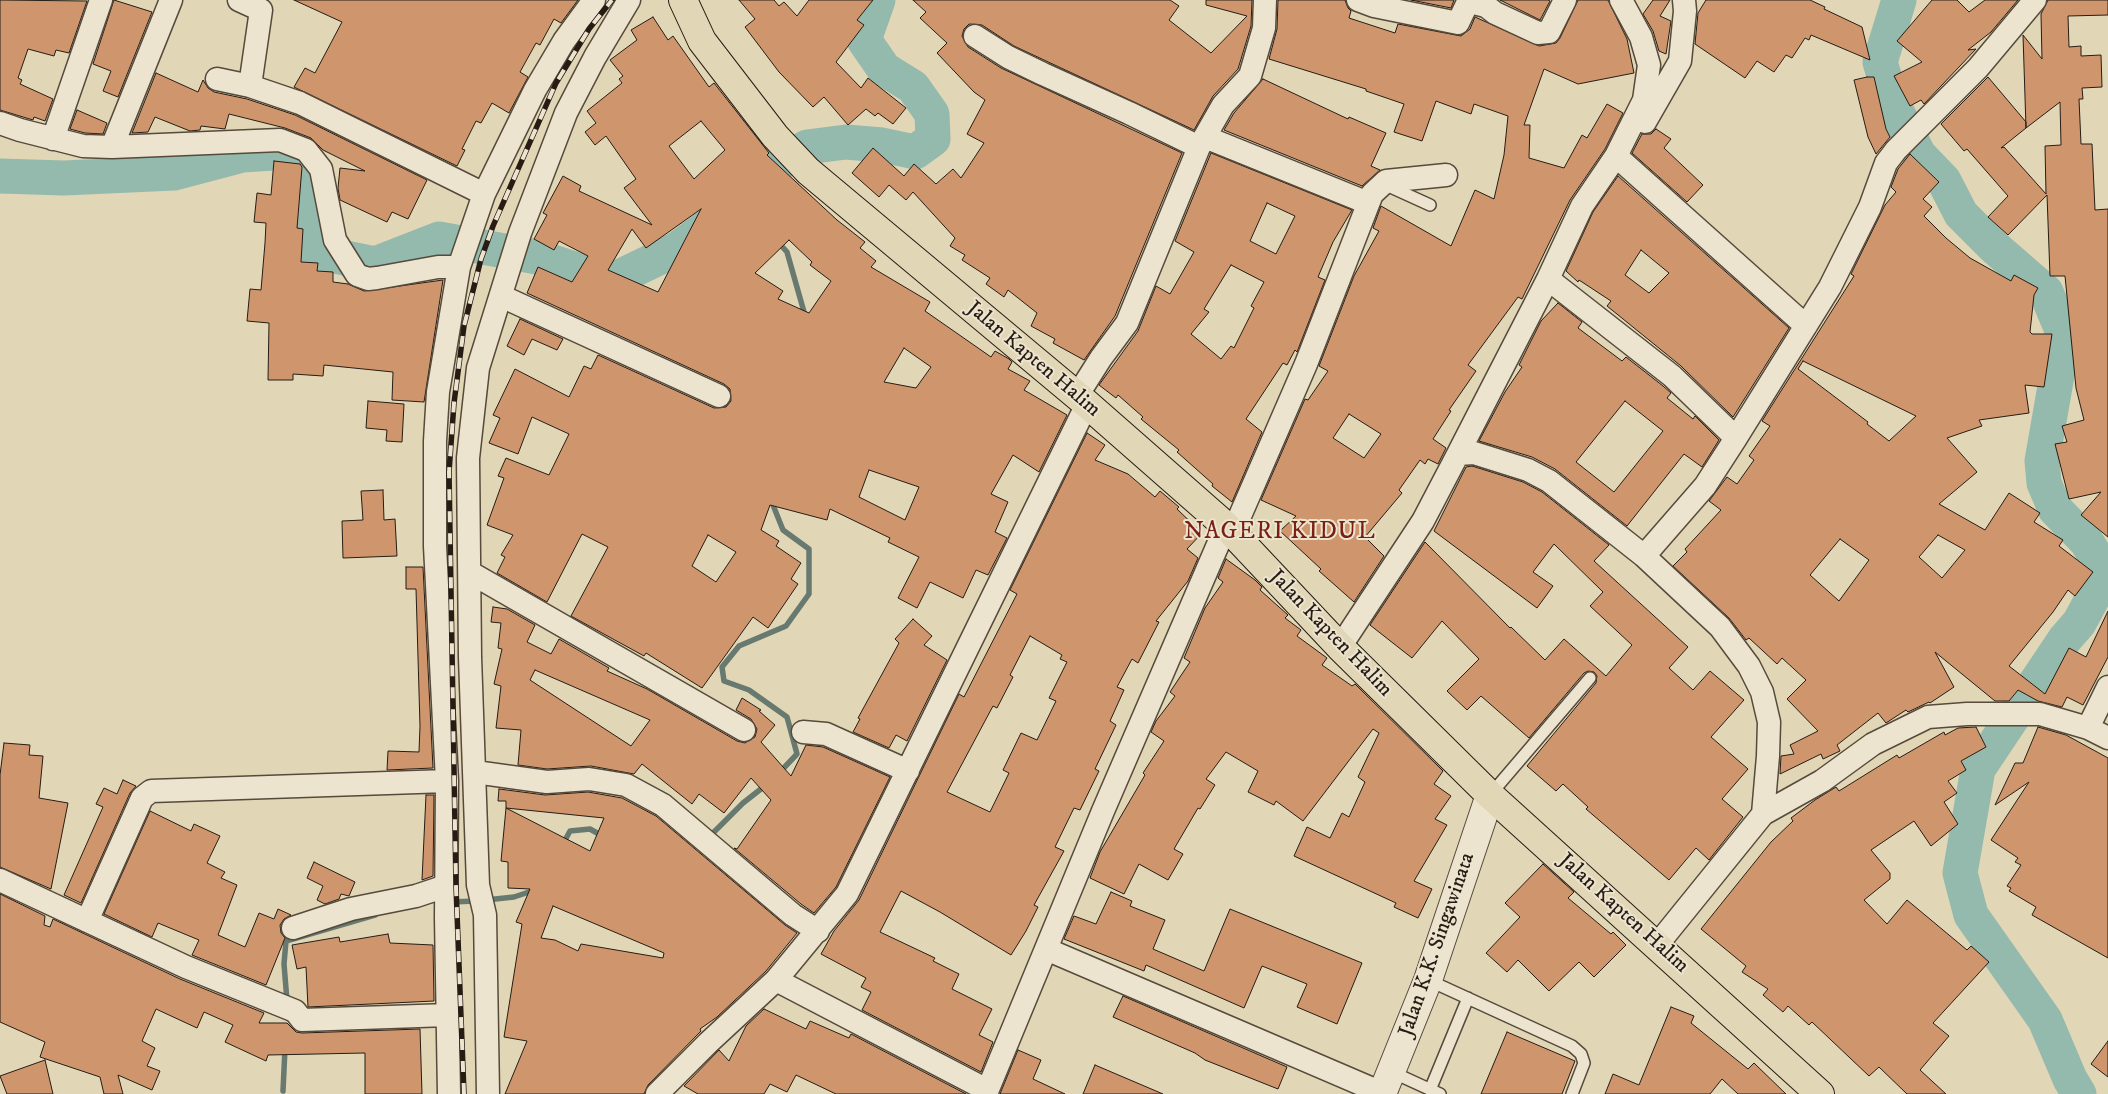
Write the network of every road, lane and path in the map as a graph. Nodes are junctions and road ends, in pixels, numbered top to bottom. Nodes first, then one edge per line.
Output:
1 (101, 0) edge
2 (170, 0) edge
3 (239, 0) edge
4 (594, 0) edge
5 (629, 0) edge
6 (683, 0) edge
7 (1265, 0) edge
8 (1358, 0) edge
9 (1565, 0) edge
10 (1621, 0) edge
11 (1684, 0) edge
12 (2034, 0) edge
13 (974, 36) dead end
14 (217, 78) dead end
15 (250, 86) junction
16 (0, 123) edge
17 (53, 139) junction
18 (1202, 142) junction
19 (112, 147) junction
20 (1619, 159) junction
21 (1446, 175) dead end
22 (1382, 183) junction
23 (484, 194) junction
24 (1368, 203) junction
25 (1430, 205) dead end
26 (461, 259) junction
27 (1548, 279) junction
28 (501, 296) junction
29 (1806, 326) junction
30 (720, 396) dead end
31 (1082, 400) junction
32 (1736, 438) junction
33 (1458, 454) junction
34 (1229, 529) junction
35 (1644, 556) junction
36 (470, 573) junction
37 (1340, 647) junction
38 (1590, 678) dead end
39 (2108, 687) edge
40 (2088, 728) junction
41 (744, 730) dead end
42 (803, 732) dead end
43 (2108, 738) edge
44 (908, 771) junction
45 (475, 772) junction
46 (447, 781) junction
47 (1490, 795) junction
48 (1762, 814) junction
49 (0, 880) edge
50 (446, 900) junction
51 (87, 921) junction
52 (293, 928) dead end
53 (818, 931) junction
54 (1657, 945) junction
55 (1046, 949) junction
56 (776, 980) junction
57 (1428, 980) junction
58 (1468, 998) junction
59 (448, 1015) junction
60 (1385, 1086) edge
61 (986, 1092) edge
62 (1435, 1092) edge
63 (449, 1094) edge
64 (488, 1094) edge
65 (657, 1094) edge
66 (1572, 1094) edge
67 (1820, 1094) edge

1 - 17 street
2 - 19 street
3 - 15 street
4 - 23 street
5 - 28 street
6 - 31 main road, Jalan Kapten Halim
7 - 18 street
8 - 9 street
10 - 20 street
11 - 20 street
12 - 29 street
13 - 18 street
14 - 15 street
15 - 23 street
16 - 17 street
17 - 19 street
18 - 24 street
18 - 31 street
19 - 26 street
20 - 27 street
20 - 29 street
21 - 22 street
22 - 24 street
22 - 25 lane
23 - 26 street
24 - 34 street
26 - 46 street
27 - 32 street
27 - 33 street
28 - 30 street
28 - 36 street
29 - 32 street
31 - 34 main road, Jalan Kapten Halim
31 - 44 street
32 - 35 street
33 - 35 street
33 - 37 street
34 - 37 main road, Jalan Kapten Halim
34 - 55 street
35 - 48 street
36 - 41 street
36 - 45 street
37 - 47 main road, Jalan Kapten Halim
38 - 47 lane
39 - 40 street
40 - 43 street
40 - 48 street
42 - 44 street
44 - 53 street
45 - 53 street
45 - 64 street
46 - 50 street
46 - 51 street
47 - 54 main road, Jalan Kapten Halim
47 - 57 street, Jalan K.K. Singawinata
48 - 54 street
49 - 51 street
50 - 52 street
50 - 59 street
51 - 59 street
53 - 56 street
54 - 67 main road, Jalan Kapten Halim
55 - 60 street
55 - 61 street
56 - 61 street
56 - 65 street
57 - 58 lane
57 - 60 street, Jalan K.K. Singawinata
58 - 62 lane
58 - 66 lane
59 - 63 street
60 - 62 lane

